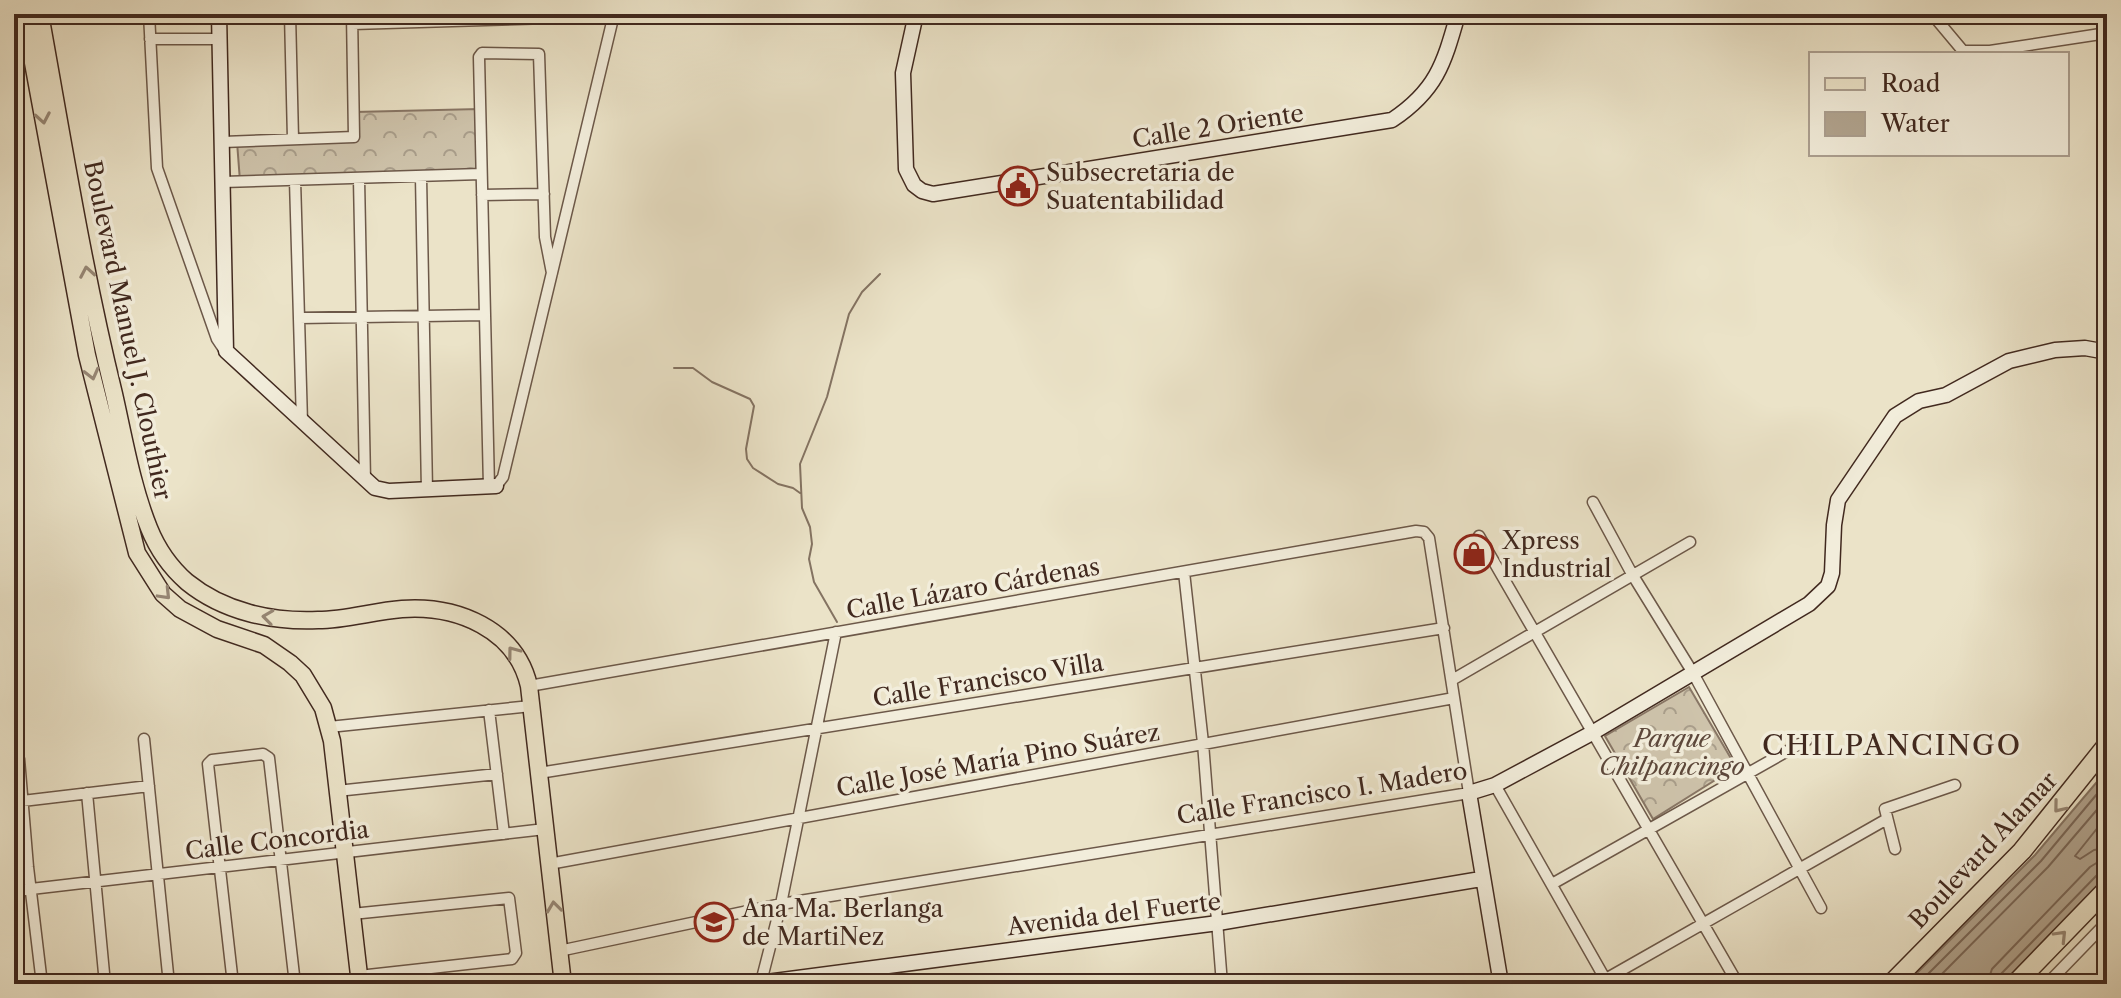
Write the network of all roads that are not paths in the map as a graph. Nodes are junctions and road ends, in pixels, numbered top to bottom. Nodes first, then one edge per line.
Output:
1 (24, 14) edge
2 (40, 14) edge
3 (149, 14) edge
4 (219, 14) edge
5 (290, 14) edge
6 (916, 14) edge
7 (1458, 14) edge
8 (1932, 14) edge
9 (599, 15) edge
10 (614, 15) edge
11 (539, 16) edge
12 (476, 17) edge
13 (415, 18) edge
14 (352, 19) edge
15 (2107, 33) edge
16 (150, 39) junction
17 (220, 39) junction
18 (293, 139) junction
19 (223, 142) junction
20 (481, 174) junction
21 (421, 177) junction
22 (359, 179) junction
23 (295, 180) junction
24 (223, 182) junction
25 (544, 194) junction
26 (482, 195) junction
27 (552, 273) junction
28 (485, 315) junction
29 (423, 316) junction
30 (360, 317) junction
31 (299, 318) junction
32 (226, 351) junction
33 (2107, 352) edge
34 (302, 422) junction
35 (365, 480) junction
36 (492, 487) junction
37 (427, 490) junction
38 (1593, 502) dead end
39 (1479, 536) dead end
40 (1690, 542) dead end
41 (1184, 572) junction
42 (1632, 574) junction
43 (1444, 628) junction
44 (836, 632) junction
45 (1536, 633) junction
46 (1195, 667) junction
47 (1693, 673) junction
48 (1452, 680) junction
49 (529, 686) junction
50 (1454, 698) junction
51 (531, 706) junction
52 (489, 710) junction
53 (329, 727) junction
54 (818, 728) junction
55 (1592, 733) junction
56 (144, 739) dead end
57 (1807, 740) dead end
58 (1203, 743) junction
59 (2107, 745) edge
60 (19, 759) dead end
61 (1748, 772) junction
62 (539, 773) junction
63 (497, 774) junction
64 (1495, 785) junction
65 (1955, 785) dead end
66 (149, 786) junction
67 (337, 791) junction
68 (87, 793) junction
69 (1469, 793) junction
70 (18, 802) edge
71 (799, 816) junction
72 (1887, 819) junction
73 (545, 829) junction
74 (1647, 829) junction
75 (1210, 833) junction
76 (504, 834) junction
77 (1895, 849) dead end
78 (345, 853) junction
79 (281, 860) junction
80 (549, 864) junction
81 (28, 867) junction
82 (220, 867) junction
83 (1800, 867) junction
84 (14, 868) edge
85 (158, 875) junction
86 (1481, 879) junction
87 (94, 881) junction
88 (1552, 884) junction
89 (31, 889) junction
90 (2107, 889) edge
91 (14, 891) edge
92 (781, 904) junction
93 (1821, 908) dead end
94 (352, 914) junction
95 (2107, 922) edge
96 (1218, 923) junction
97 (1703, 923) junction
98 (559, 951) junction
99 (868, 968) junction
100 (359, 980) edge
101 (1604, 982) edge
102 (756, 983) edge
103 (42, 984) edge
104 (105, 984) edge
105 (169, 984) edge
106 (233, 984) edge
107 (295, 984) edge
108 (563, 984) edge
109 (870, 984) edge
110 (1222, 984) edge
111 (1501, 984) edge
112 (1738, 984) edge
113 (1891, 984) edge
114 (2015, 984) edge
115 (2047, 984) edge

1 -> 53 main road, Boulevard Manuel J. Clouthier
49 -> 2 main road, Boulevard Manuel J. Clouthier
3 - 16 street
4 - 17 street
5 - 18 street
6 - 7 street, Calle 2 Oriente
8 - 15 street
9 - 10 street
9 - 11 street
10 - 27 street
11 - 12 street
12 - 13 street
13 - 14 street
14 - 18 street
16 - 17 street
16 - 32 street
17 - 19 street
18 - 19 street
19 - 24 street
20 - 21 street
20 - 25 street
20 - 26 street
21 - 22 street
21 - 29 street
22 - 23 street
22 - 30 street
23 - 24 street
23 - 31 street
24 - 32 street
25 - 26 street
25 - 27 street
26 - 28 street
27 - 36 street
28 - 29 street
28 - 36 street
29 - 30 street
29 - 37 street
30 - 31 street
30 - 35 street
31 - 34 street
32 - 34 street
33 - 47 street, Calle Francisco I. Madero
34 - 35 street
35 - 37 street
36 - 37 street
38 - 42 street
39 - 45 street
40 - 42 street
41 - 43 street, Calle Lázaro Cárdenas
41 - 44 street, Calle Lázaro Cárdenas
41 - 46 street
42 - 45 street
42 - 47 street
43 - 46 street, Calle Francisco Villa
43 - 48 street
44 - 49 street, Calle Lázaro Cárdenas
44 - 54 street
45 - 48 street
45 - 55 street
46 - 54 street, Calle Francisco Villa
46 - 58 street
47 - 55 street, Calle Francisco I. Madero
47 - 61 street
48 - 50 street
49 - 51 main road, Boulevard Manuel J. Clouthier
50 - 58 street, Calle José María Pino Suárez
50 - 69 street
51 - 52 street
51 - 62 main road, Boulevard Manuel J. Clouthier
52 - 53 street
52 - 63 street
53 - 67 main road, Boulevard Manuel J. Clouthier
54 - 62 street, Calle Francisco Villa
54 - 71 street
55 - 64 street, Calle Francisco I. Madero
55 - 74 street
56 - 66 street
57 - 61 street
58 - 71 street, Calle José María Pino Suárez
58 - 75 street
59 -> 113 highway, Boulevard Alamar
60 - 70 street
61 - 74 street
61 - 83 street
62 - 73 main road, Boulevard Manuel J. Clouthier
63 - 67 street
63 - 76 street
64 - 69 street, Calle Francisco I. Madero
64 - 88 street
65 - 72 street
66 - 68 street
66 - 85 street
67 - 78 main road, Boulevard Manuel J. Clouthier
68 - 70 street
68 - 87 street
69 - 75 street, Calle Francisco I. Madero
69 - 86 street
70 - 81 street
71 - 80 street, Calle José María Pino Suárez
71 - 92 street
72 - 77 street
72 - 83 street
73 - 76 street, Calle Concordia
73 - 80 main road, Boulevard Manuel J. Clouthier
74 - 88 street
74 - 97 street
75 - 92 street, Calle Francisco I. Madero
75 - 96 street
76 - 78 street, Calle Concordia
78 - 79 street, Calle Concordia
78 - 94 main road, Boulevard Manuel J. Clouthier
79 - 82 street, Calle Concordia
79 - 82 street
79 - 107 street
98 -> 80 main road, Boulevard Manuel J. Clouthier
81 - 84 street
81 - 89 street
82 - 85 street, Calle Concordia
82 - 106 street
83 - 93 street
83 - 97 street
85 - 87 street, Calle Concordia
85 - 105 street
86 - 96 street, Avenida del Fuerte
86 - 111 street
87 - 89 street, Calle Concordia
87 - 104 street
88 - 101 street
89 - 91 street, Calle Concordia
89 - 103 street
114 -> 90 highway
92 - 98 street, Calle Francisco I. Madero
92 - 102 street
94 - 100 main road, Boulevard Manuel J. Clouthier
94 - 100 street
95 - 115 street
96 - 99 street, Avenida del Fuerte
96 - 110 street
97 - 101 street
97 - 112 street
98 - 108 main road, Boulevard Manuel J. Clouthier
99 - 102 street, Avenida del Fuerte
99 - 109 street

